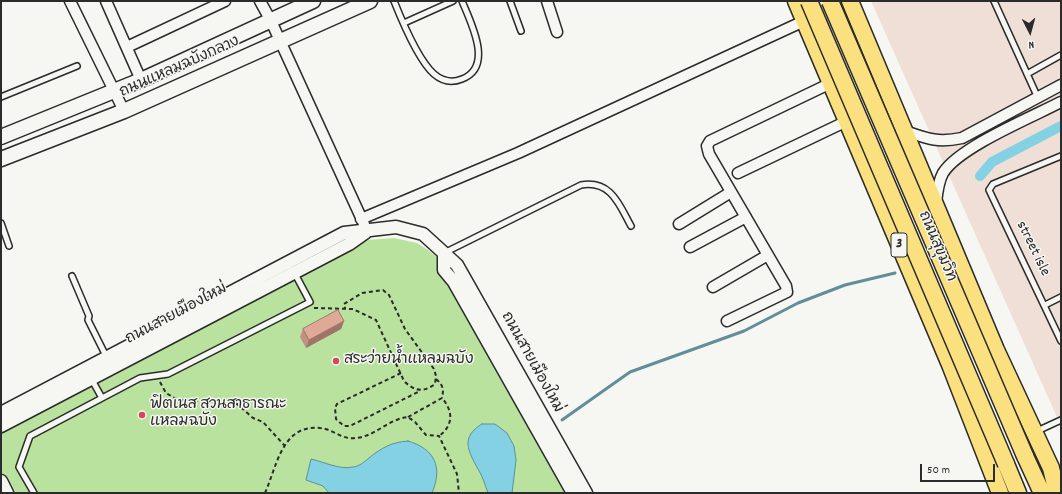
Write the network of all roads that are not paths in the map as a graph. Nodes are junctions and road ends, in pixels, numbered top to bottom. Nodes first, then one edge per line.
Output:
1 (70, 1) edge
2 (106, 1) edge
3 (225, 1) edge
4 (260, 1) edge
5 (313, 1) edge
6 (370, 1) edge
7 (394, 1) edge
8 (453, 1) edge
9 (462, 1) edge
10 (510, 1) edge
11 (547, 1) edge
12 (796, 1) edge
13 (809, 1) edge
14 (830, 1) edge
15 (850, 1) edge
16 (994, 1) edge
17 (271, 21) junction
18 (804, 21) junction
19 (404, 23) junction
20 (521, 31) dead end
21 (557, 32) dead end
22 (281, 42) junction
23 (127, 47) junction
24 (1061, 55) edge
25 (873, 56) junction
26 (78, 66) dead end
27 (1026, 74) junction
28 (829, 79) junction
29 (141, 80) junction
30 (1061, 85) edge
31 (114, 92) junction
32 (1, 97) edge
33 (1038, 98) junction
34 (1061, 102) edge
35 (124, 111) junction
36 (847, 121) junction
37 (905, 131) junction
38 (2, 134) edge
39 (1061, 156) edge
40 (1, 160) edge
41 (738, 173) dead end
42 (731, 192) junction
43 (936, 206) junction
44 (746, 217) junction
45 (361, 219) junction
46 (1, 222) edge
47 (680, 224) dead end
48 (631, 226) dead end
49 (367, 231) junction
50 (9, 246) dead end
51 (690, 247) dead end
52 (444, 253) junction
53 (768, 255) junction
54 (291, 267) junction
55 (72, 276) dead end
56 (713, 287) dead end
57 (1061, 297) edge
58 (1045, 305) junction
59 (727, 321) dead end
60 (493, 339) junction
61 (1061, 341) edge
62 (107, 359) junction
63 (89, 374) junction
64 (102, 398) junction
65 (1, 413) edge
66 (1061, 420) edge
67 (1, 426) edge
68 (1034, 432) junction
69 (1, 481) edge
70 (7, 493) edge
71 (34, 493) edge
72 (573, 493) edge
73 (586, 493) edge
74 (1000, 493) edge
75 (1018, 493) edge
76 (1042, 493) edge
77 (1058, 493) edge

1 - 31 street
2 - 23 street
3 - 23 street
4 - 17 street
5 - 17 main road, ถนนแหลมฉบังกลาง
6 - 22 main road, ถนนแหลมฉบังกลาง
7 - 19 lane
8 - 19 lane
9 - 19 lane
10 - 20 lane
11 - 21 street
12 - 18 highway, 3
13 - 75 highway, ถนนสุขุมวิท / 3, bridge
14 - 76 highway, ถนนสุขุมวิท / 3, bridge
15 - 25 highway, ถนนสุขุมวิท
16 - 27 lane
17 - 22 street
17 - 29 main road, ถนนแหลมฉบังกลาง
18 - 28 highway, 3
18 - 45 street
22 - 35 main road, ถนนแหลมฉบังกลาง
22 - 45 street
23 - 29 street
24 - 27 lane
25 - 28 highway
25 - 37 highway, ถนนสุขุมวิท
26 - 32 lane
27 - 33 lane
28 - 36 highway, 3
28 - 42 street
29 - 31 main road, ถนนแหลมฉบังกลาง
30 - 33 street
31 - 35 street
31 - 38 main road, ถนนแหลมฉบังกลาง
33 - 37 street
34 - 43 street
35 - 40 main road, ถนนแหลมฉบังกลาง
36 - 41 street
36 - 74 highway, 3
37 - 43 highway, ถนนสุขุมวิท
39 - 58 lane, street isle
42 - 44 street
42 - 47 street
43 - 68 highway, ถนนสุขุมวิท
44 - 51 street
44 - 53 street
45 - 49 street
46 - 50 lane
48 - 52 lane
49 - 52 street, ถนนสายเมืองใหม่
49 - 54 street, ถนนสายเมืองใหม่
52 - 60 street, ถนนสายเมืองใหม่
53 - 56 street
53 - 59 street
54 - 62 street, ถนนสายเมืองใหม่
54 - 63 street, ถนนสายเมืองใหม่
54 - 64 lane
55 - 62 lane
57 - 58 lane
58 - 61 lane, street isle
60 - 72 street, ถนนสายเมืองใหม่
60 - 73 street, ถนนสายเมืองใหม่
62 - 63 street, ถนนสายเมืองใหม่
63 - 64 lane
63 - 65 street, ถนนสายเมืองใหม่
63 - 67 street, ถนนสายเมืองใหม่
64 - 71 lane
66 - 68 lane
68 - 77 highway, ถนนสุขุมวิท
69 - 70 street

